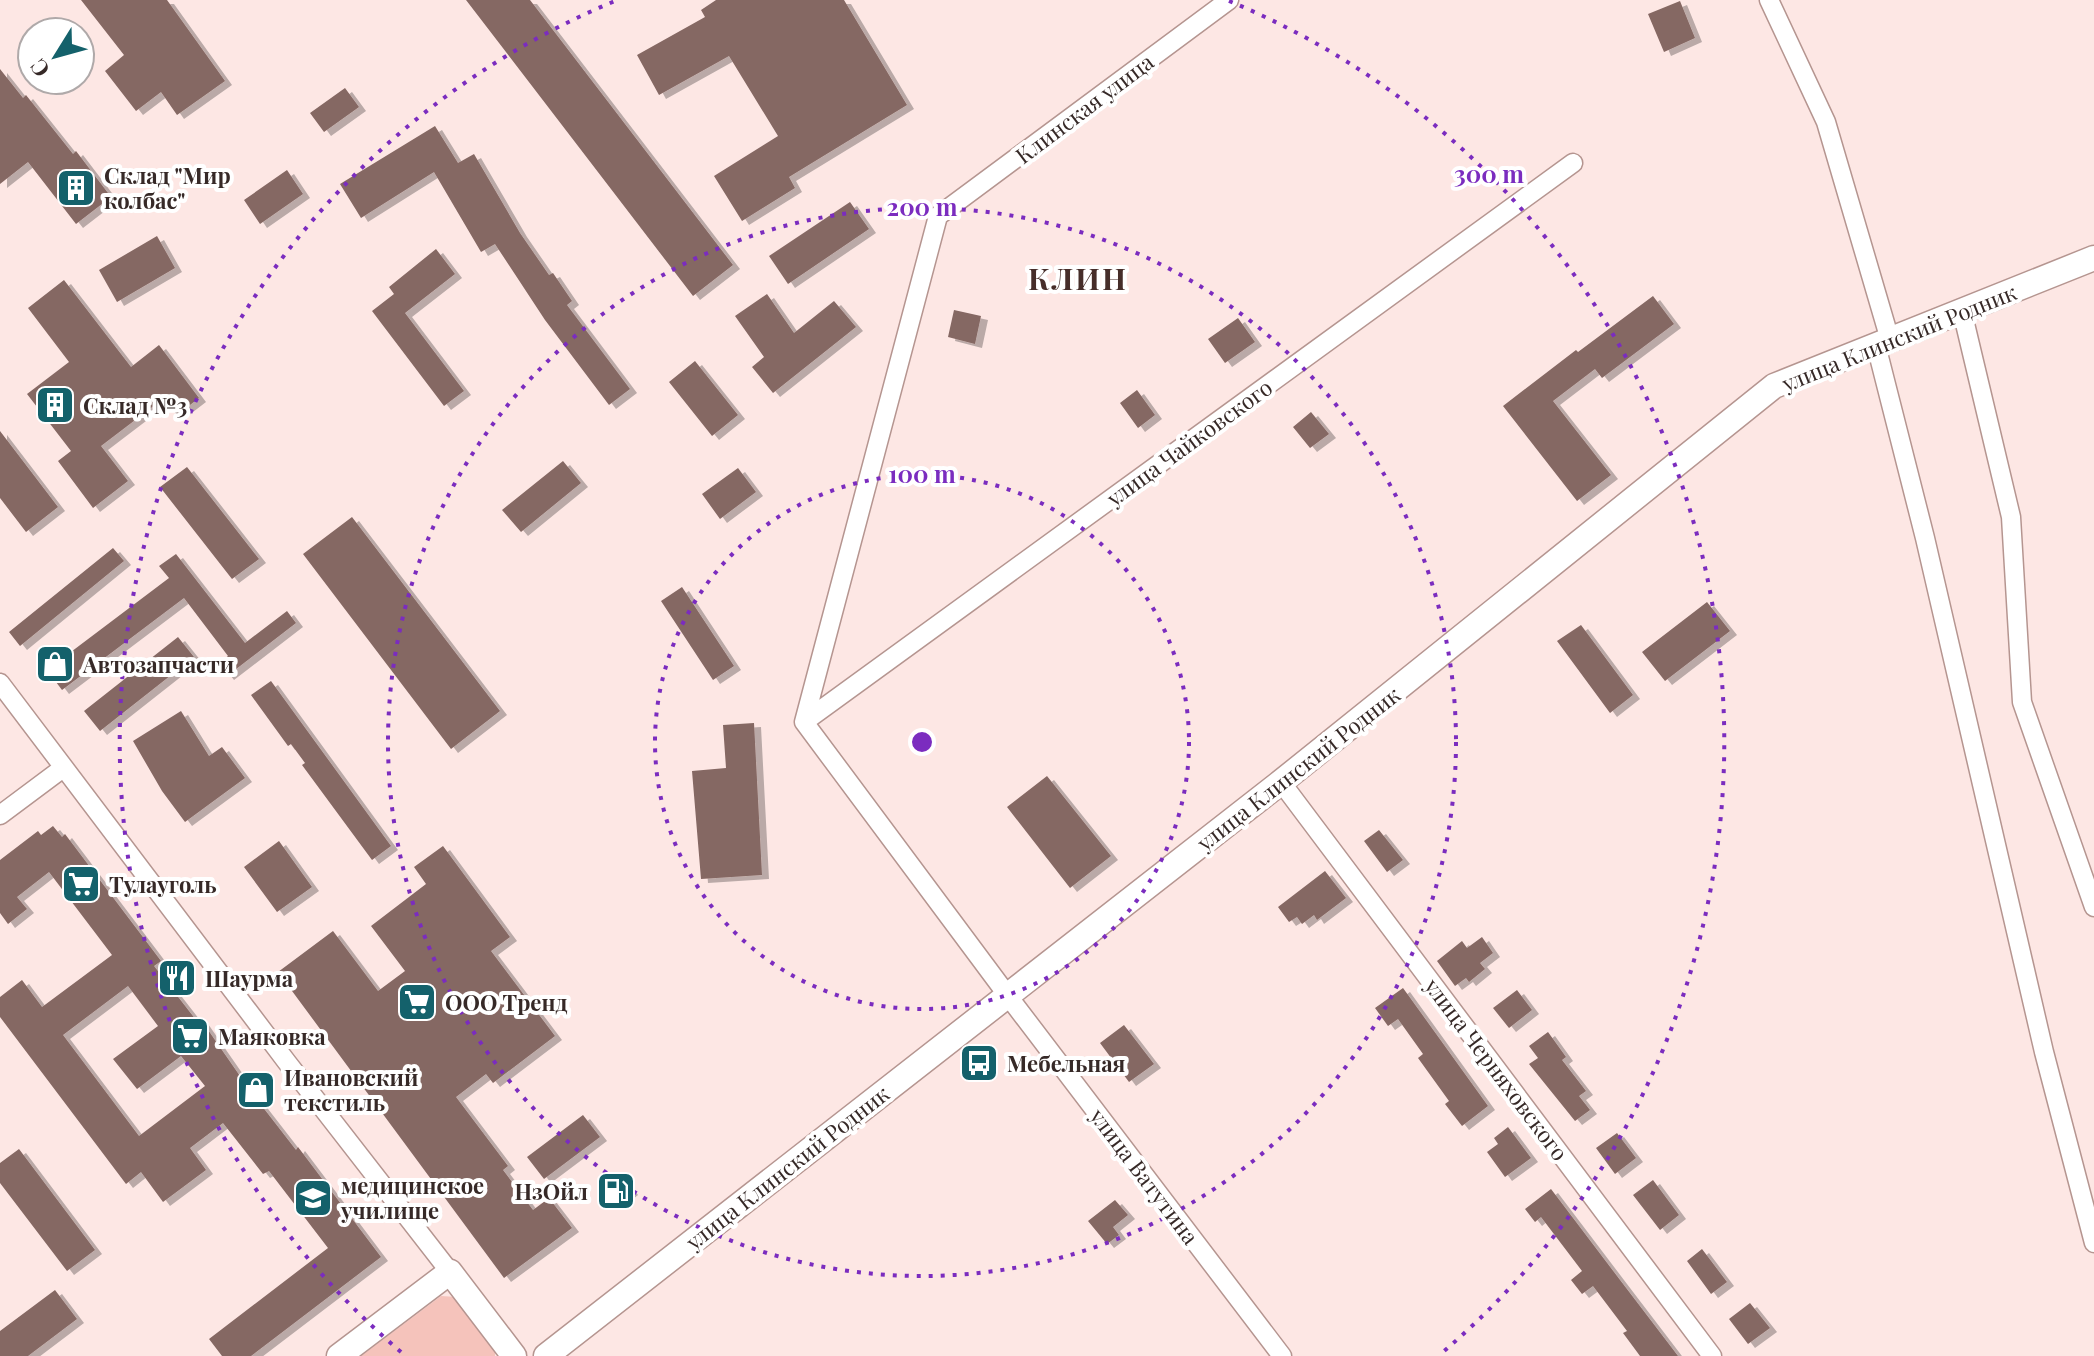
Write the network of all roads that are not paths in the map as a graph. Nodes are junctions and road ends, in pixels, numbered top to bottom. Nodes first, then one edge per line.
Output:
1 (1229, 0) edge
2 (1769, 0) edge
3 (1573, 163) dead end
4 (2094, 258) edge
5 (1962, 311) junction
6 (1883, 343) junction
7 (0, 683) edge
8 (804, 722) junction
9 (63, 768) junction
10 (1281, 782) junction
11 (0, 815) edge
12 (2094, 907) edge
13 (1008, 996) junction
14 (2094, 1243) edge
15 (450, 1272) junction
16 (339, 1356) edge
17 (514, 1356) edge
18 (546, 1356) edge
19 (1282, 1356) edge
20 (1712, 1356) edge

1 - 8 street, Клинская улица
2 - 6 street
3 - 8 street, улица Чайковского
4 - 5 main road, улица Клинский Родник
5 - 6 main road, улица Клинский Родник
5 - 12 street
6 - 10 main road, улица Клинский Родник
6 - 14 street
7 - 9 street
8 - 13 street, улица Ватутина
9 - 11 street
9 - 15 street
10 - 13 main road, улица Клинский Родник
10 - 20 street, улица Черняховского
13 - 18 main road, улица Клинский Родник
13 - 19 street, улица Ватутина
15 - 16 main road
15 - 17 main road

